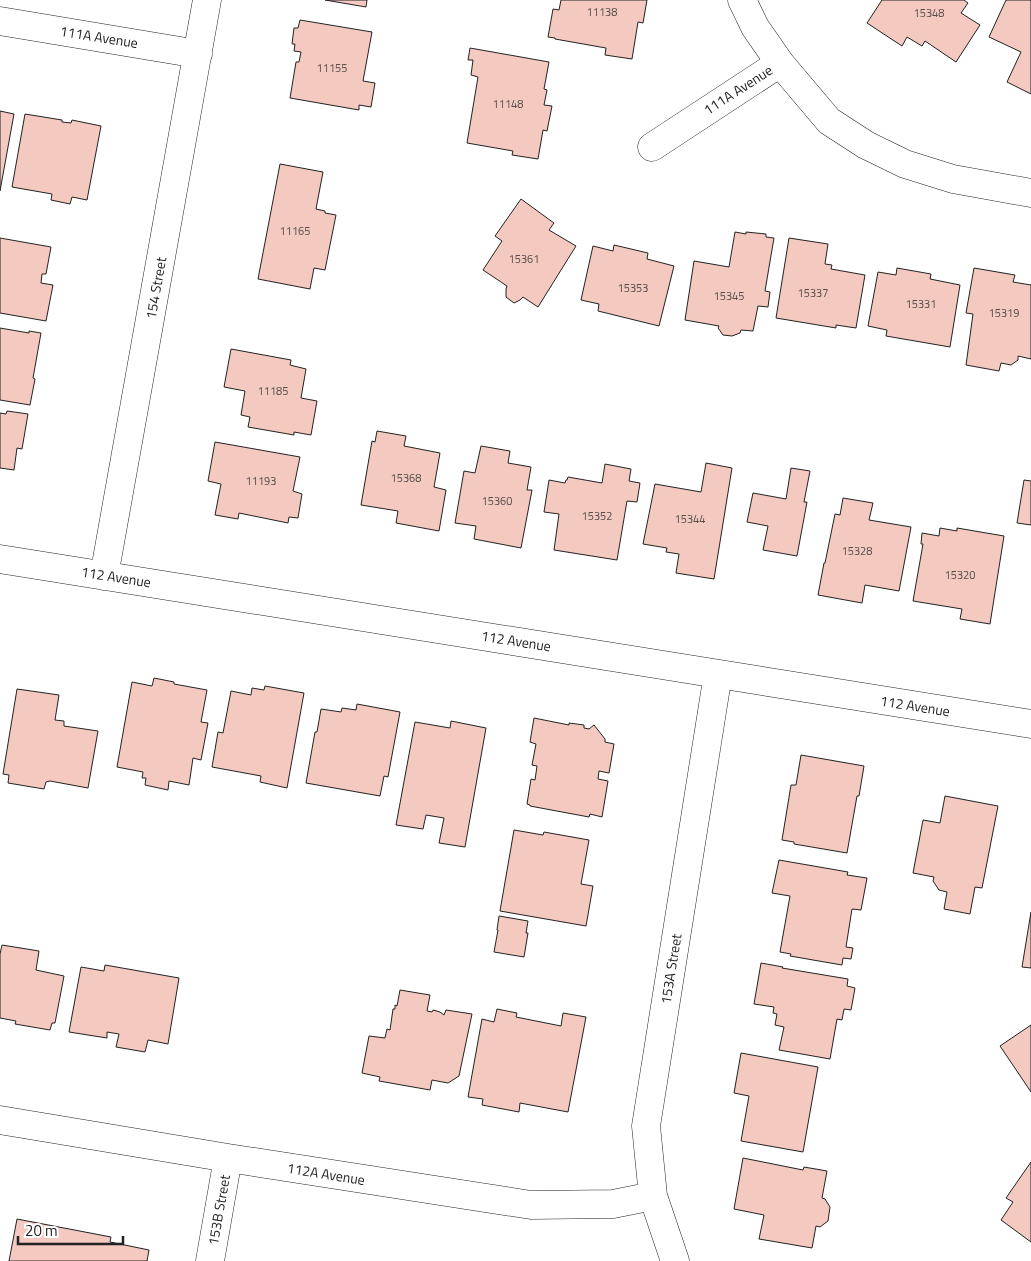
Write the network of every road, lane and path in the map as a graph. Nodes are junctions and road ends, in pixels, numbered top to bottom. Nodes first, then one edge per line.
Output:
1 (207, 0) edge
2 (742, 0) edge
3 (0, 21) edge
4 (198, 54) junction
5 (780, 63) junction
6 (652, 147) dead end
7 (1031, 193) edge
8 (0, 558) edge
9 (104, 576) junction
10 (718, 674) junction
11 (1031, 724) edge
12 (0, 1120) edge
13 (228, 1158) junction
14 (654, 1196) junction
15 (210, 1261) edge
16 (675, 1261) edge

1 - 4 street, 154 Street
2 - 5 street
3 - 4 street, 111A Avenue
4 - 9 street, 154 Street
5 - 6 street, 111A Avenue
5 - 7 street, 111A Avenue
8 - 9 street, 112 Avenue
9 - 10 street, 112 Avenue
10 - 11 street, 112 Avenue
10 - 14 street, 153A Street
12 - 13 street, 112A Avenue
13 - 14 street, 112A Avenue
13 - 15 street, 153B Street
14 - 16 street, 153A Street

